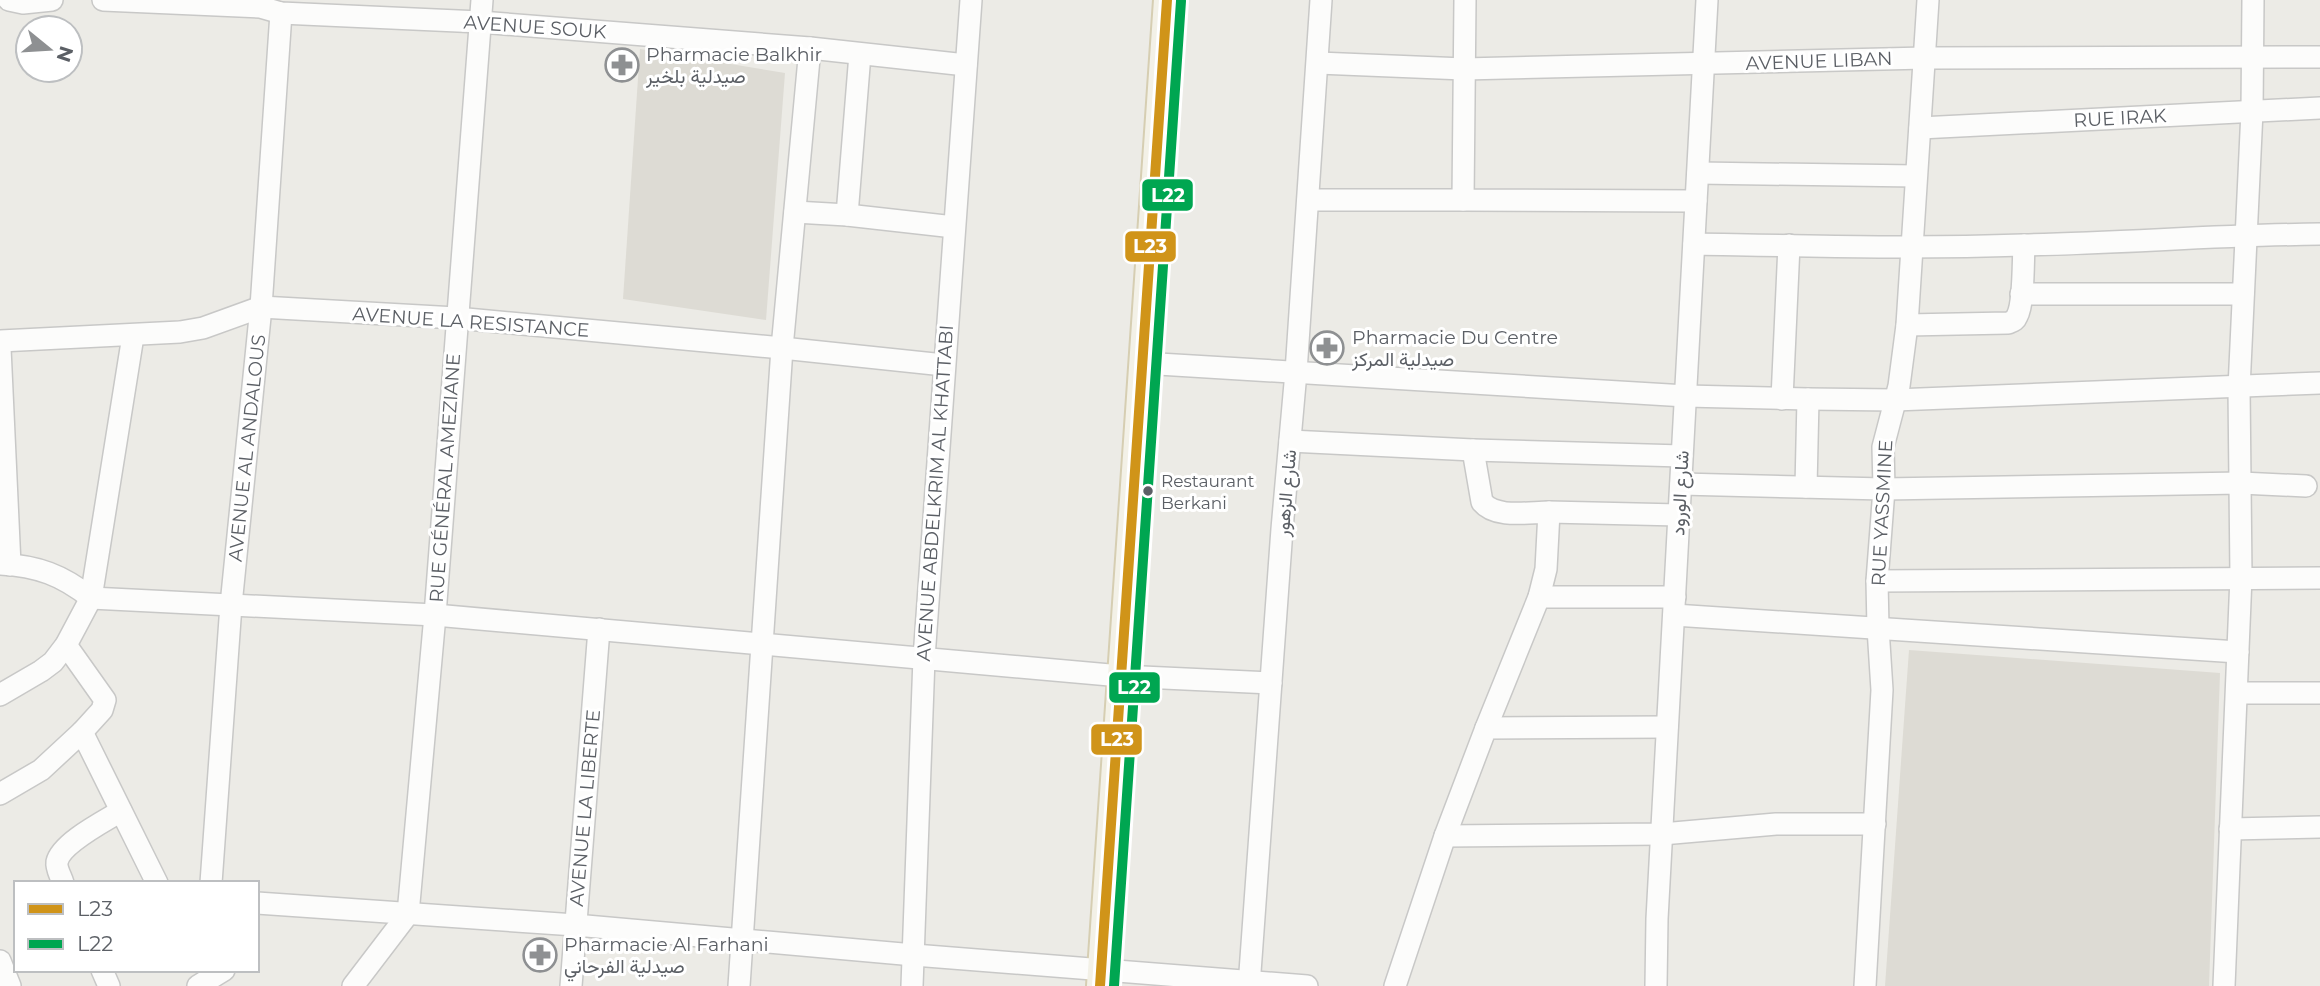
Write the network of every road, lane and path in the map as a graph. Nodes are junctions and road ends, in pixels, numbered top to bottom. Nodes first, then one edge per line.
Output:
1 (52, 0) edge
2 (103, 0) edge
3 (482, 0) edge
4 (971, 0) edge
5 (1167, 0) edge
6 (1321, 0) edge
7 (1465, 0) edge
8 (1707, 0) edge
9 (1927, 0) edge
10 (2253, 0) edge
11 (19, 1) edge
12 (260, 4) edge
13 (281, 13) junction
14 (480, 22) junction
15 (810, 48) junction
16 (860, 54) junction
17 (2320, 57) edge
18 (1925, 58) junction
19 (2252, 58) junction
20 (1318, 63) junction
21 (966, 65) junction
22 (1704, 65) junction
23 (1464, 69) junction
24 (2320, 107) edge
25 (2252, 111) junction
26 (1920, 128) junction
27 (1698, 173) junction
28 (1916, 176) junction
29 (1308, 200) junction
30 (1463, 200) junction
31 (1696, 201) junction
32 (795, 212) junction
33 (847, 215) junction
34 (954, 227) junction
35 (2246, 234) junction
36 (2320, 234) edge
37 (1694, 244) junction
38 (1789, 246) junction
39 (2024, 246) junction
40 (1911, 247) junction
41 (2021, 294) junction
42 (2243, 294) junction
43 (261, 307) junction
44 (456, 318) junction
45 (1907, 325) junction
46 (133, 336) junction
47 (0, 341) edge
48 (0, 348) edge
49 (782, 348) junction
50 (1142, 363) junction
51 (944, 365) junction
52 (1296, 372) junction
53 (2320, 383) edge
54 (2239, 388) junction
55 (1686, 396) junction
56 (1782, 398) junction
57 (1808, 399) junction
58 (1895, 400) junction
59 (1290, 441) junction
60 (1473, 450) junction
61 (1682, 456) junction
62 (2241, 483) junction
63 (1681, 484) junction
64 (2306, 486) dead end
65 (1806, 487) junction
66 (1884, 489) junction
67 (1549, 512) junction
68 (1679, 515) junction
69 (5, 564) edge
70 (2241, 577) junction
71 (2320, 578) edge
72 (1877, 582) junction
73 (1539, 597) junction
74 (91, 598) junction
75 (231, 605) junction
76 (1674, 606) junction
77 (435, 615) junction
78 (1878, 628) junction
79 (599, 629) junction
80 (66, 645) junction
81 (762, 646) junction
82 (2238, 652) junction
83 (924, 658) junction
84 (1121, 676) junction
85 (1271, 683) junction
86 (2320, 693) edge
87 (2237, 694) junction
88 (0, 695) edge
89 (1667, 727) junction
90 (1486, 728) junction
91 (82, 732) junction
92 (0, 794) edge
93 (121, 811) junction
94 (1875, 824) junction
95 (2320, 827) edge
96 (2230, 829) junction
97 (1662, 834) junction
98 (1445, 836) junction
99 (62, 881) edge
100 (156, 881) edge
101 (211, 881) edge
102 (259, 903) edge
103 (408, 914) junction
104 (575, 925) junction
105 (741, 940) junction
106 (914, 956) junction
107 (0, 961) edge
108 (221, 972) edge
109 (1101, 978) edge
110 (1250, 983) edge
111 (10, 986) edge
112 (198, 986) edge
113 (353, 986) edge
114 (571, 986) edge
115 (739, 986) edge
116 (912, 986) edge
117 (1307, 986) edge
118 (1395, 986) edge
119 (1656, 986) edge
120 (1865, 986) edge
121 (2224, 986) edge

1 - 11 street
2 - 12 street, AVENUE SOUK
3 - 14 street, RUE GÉNÉRAL AMEZIANE
4 - 21 street, AVENUE ABDELKRIM AL KHATTABI
5 - 50 main road
6 - 20 street, شارع الزهور
7 - 23 street
8 - 22 street, شارع الورود
9 - 18 street, RUE YASSMINE
10 - 19 street
12 - 13 street, AVENUE SOUK
13 - 14 street, AVENUE SOUK
13 - 43 street, AVENUE AL ANDALOUS
14 - 15 street, AVENUE SOUK
14 - 44 street, RUE GÉNÉRAL AMEZIANE
15 - 16 street, AVENUE SOUK
15 - 32 street
16 - 21 street, AVENUE SOUK
16 - 33 street
17 - 19 street, AVENUE LIBAN
18 - 19 street, AVENUE LIBAN
18 - 22 street, AVENUE LIBAN
18 - 26 street, RUE YASSMINE
19 - 25 street
20 - 23 street, AVENUE LIBAN
20 - 29 street, شارع الزهور
21 - 34 street, AVENUE ABDELKRIM AL KHATTABI
22 - 23 street, AVENUE LIBAN
22 - 27 street, شارع الورود
23 - 30 street
24 - 25 street, RUE IRAK
25 - 26 street, RUE IRAK
25 - 35 street
26 - 28 street, RUE YASSMINE
27 - 28 street
27 - 31 street, شارع الورود
28 - 40 street, RUE YASSMINE
29 - 30 street
29 - 52 street, شارع الزهور
30 - 31 street
31 - 37 street, شارع الورود
32 - 33 street
32 - 49 street
33 - 34 street
34 - 51 street, AVENUE ABDELKRIM AL KHATTABI
35 - 36 street
35 - 39 street
35 - 42 street
37 - 38 street
37 - 55 street, شارع الورود
38 - 40 street
38 - 56 street
39 - 40 street
39 - 41 street
40 - 45 street, RUE YASSMINE
41 - 42 street
41 - 45 street
42 - 54 street
43 - 44 street, AVENUE LA RESISTANCE
43 - 46 street, AVENUE LA RESISTANCE
43 - 75 street, AVENUE AL ANDALOUS
44 - 49 street, AVENUE LA RESISTANCE
44 - 77 street, RUE GÉNÉRAL AMEZIANE
45 - 58 street, RUE YASSMINE
46 - 47 street, AVENUE LA RESISTANCE
46 - 74 street
48 - 69 street
49 - 51 street, AVENUE LA RESISTANCE
49 - 81 street
50 - 52 street
50 - 84 main road
51 - 83 street, AVENUE ABDELKRIM AL KHATTABI
52 - 55 street
52 - 59 street, شارع الزهور
53 - 54 street
54 - 58 street
54 - 62 street
55 - 56 street
55 - 61 street, شارع الورود
56 - 57 street
57 - 58 street
57 - 65 street
58 - 66 street, RUE YASSMINE
59 - 60 street
59 - 85 street, شارع الزهور
60 - 61 street
60 - 67 street
61 - 63 street, شارع الورود
62 - 64 street
62 - 66 street
62 - 70 street
63 - 65 street
63 - 68 street, شارع الورود
65 - 66 street
66 - 72 street, RUE YASSMINE
67 - 68 street
67 - 73 street
68 - 76 street, شارع الورود
69 - 74 street
70 - 71 street
70 - 72 street
70 - 82 street
72 - 78 street, RUE YASSMINE
73 - 76 street
73 - 90 street
74 - 75 street
74 - 80 street
75 - 77 street
75 - 101 street, AVENUE AL ANDALOUS
76 - 78 street
76 - 89 street, شارع الورود
77 - 79 street
77 - 103 street, RUE GÉNÉRAL AMEZIANE
78 - 82 street
78 - 94 street, RUE YASSMINE
79 - 81 street
79 - 104 street, AVENUE LA LIBERTE
80 - 88 street
80 - 91 street
81 - 83 street
81 - 105 street
82 - 87 street
83 - 84 street
83 - 106 street, AVENUE ABDELKRIM AL KHATTABI
84 - 85 street
84 - 109 main road
85 - 110 street, شارع الزهور
86 - 87 street
87 - 96 street
89 - 90 street
89 - 97 street, شارع الورود
90 - 98 street
91 - 92 street
91 - 93 street
93 - 99 street
93 - 100 street
94 - 97 street
94 - 120 street, RUE YASSMINE
95 - 96 street
96 - 121 street
97 - 98 street
97 - 119 street, شارع الورود
98 - 118 street
102 - 103 street
103 - 104 street
103 - 113 street
104 - 105 street
104 - 114 street, AVENUE LA LIBERTE
105 - 106 street
105 - 115 street
106 - 109 street
106 - 116 street, AVENUE ABDELKRIM AL KHATTABI
107 - 111 street
108 - 112 street
109 - 110 street
110 - 117 street

